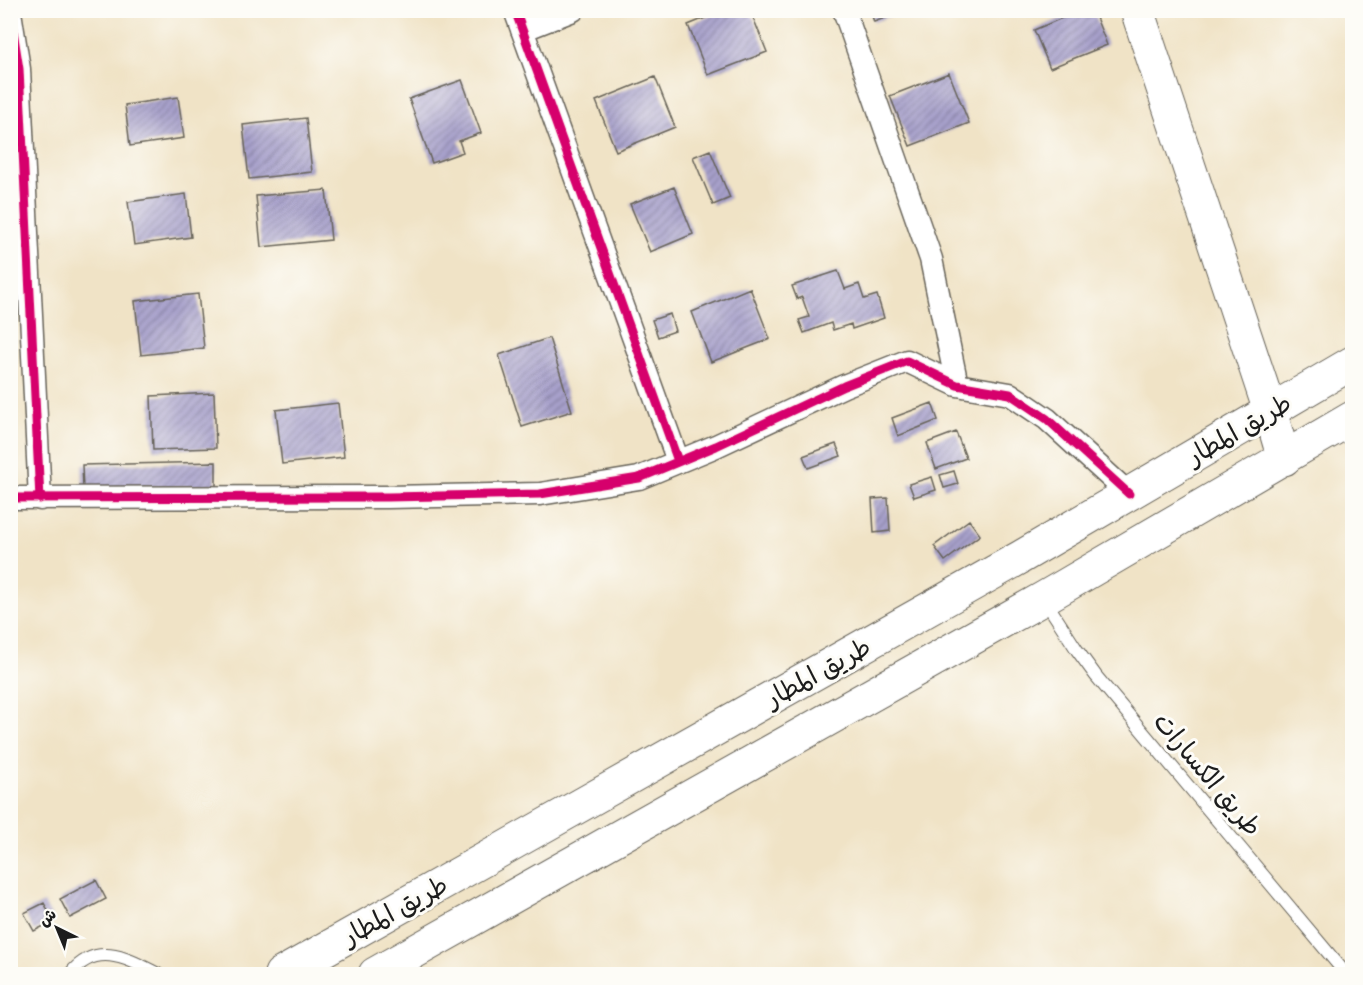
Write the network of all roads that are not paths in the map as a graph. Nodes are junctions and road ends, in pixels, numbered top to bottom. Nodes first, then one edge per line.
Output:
1 (573, 10) edge
2 (844, 10) edge
3 (1137, 10) edge
4 (10, 12) edge
5 (518, 20) edge
6 (1353, 363) edge
7 (957, 385) junction
8 (1270, 411) junction
9 (1353, 418) edge
10 (1284, 459) junction
11 (678, 461) junction
12 (1129, 494) junction
13 (10, 498) edge
14 (40, 499) junction
15 (1021, 557) junction
16 (1044, 598) junction
17 (70, 975) edge
18 (158, 975) edge
19 (281, 975) edge
20 (375, 975) edge
21 (1346, 975) edge

1 - 5 street
2 - 7 street
3 - 8 main road
4 - 14 street
5 - 11 street
6 - 8 main road, طريق المطار
7 - 11 street
7 - 12 street
8 - 10 main road
8 - 12 main road, طريق المطار
9 - 10 main road, طريق المطار
10 - 16 main road, طريق المطار
11 - 14 street
12 - 15 main road, طريق المطار
13 - 14 street
15 - 16 main road
15 - 19 main road, طريق المطار
16 - 20 main road, طريق المطار
16 - 21 lane, طريق الكسارات
17 - 18 lane

